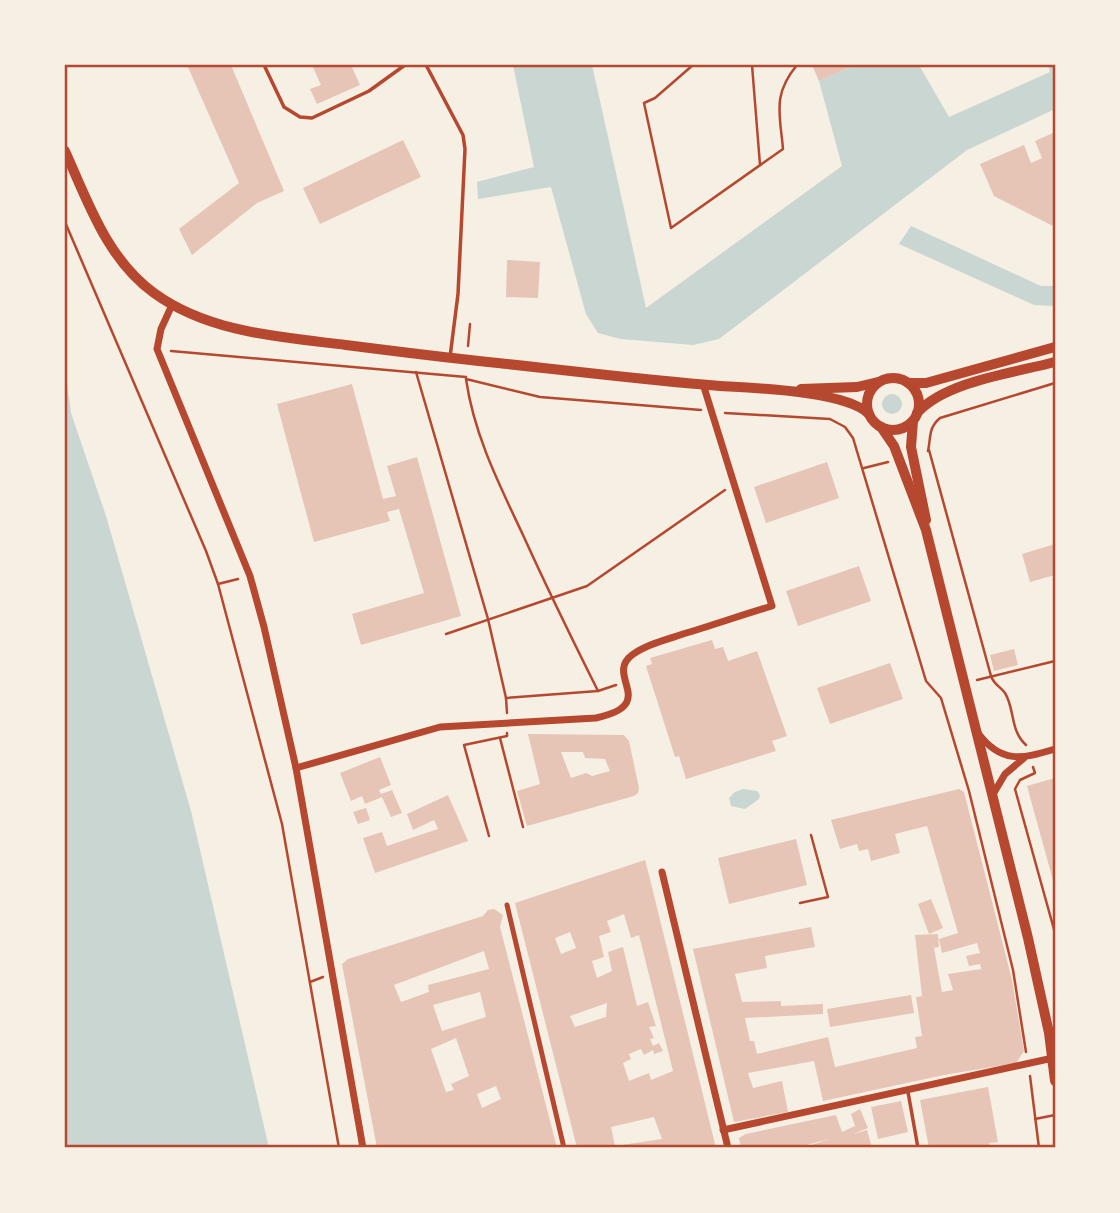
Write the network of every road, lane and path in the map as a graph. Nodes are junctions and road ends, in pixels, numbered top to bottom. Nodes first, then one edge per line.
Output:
1 (264, 65) edge
2 (405, 65) edge
3 (426, 65) edge
4 (693, 65) edge
5 (752, 65) edge
6 (797, 65) edge
7 (65, 151) edge
8 (761, 165) junction
9 (65, 222) edge
10 (173, 306) junction
11 (1055, 347) edge
12 (157, 349) junction
13 (450, 358) junction
14 (1055, 362) edge
15 (467, 369) dead end
16 (416, 372) junction
17 (466, 379) junction
18 (878, 383) junction
19 (908, 383) junction
20 (1055, 383) edge
21 (702, 384) junction
22 (777, 390) junction
23 (704, 410) dead end
24 (720, 412) dead end
25 (869, 414) junction
26 (915, 417) junction
27 (880, 427) junction
28 (929, 450) junction
29 (918, 453) dead end
30 (892, 460) dead end
31 (862, 469) junction
32 (734, 485) junction
33 (926, 530) junction
34 (250, 576) junction
35 (218, 584) junction
36 (551, 598) junction
37 (488, 619) junction
38 (446, 634) dead end
39 (1055, 661) edge
40 (991, 676) junction
41 (965, 684) junction
42 (598, 691) dead end
43 (506, 698) dead end
44 (976, 730) junction
45 (500, 738) dead end
46 (1055, 749) edge
47 (1028, 757) junction
48 (296, 768) junction
49 (992, 796) junction
50 (523, 827) dead end
51 (811, 835) dead end
52 (662, 872) dead end
53 (800, 903) dead end
54 (507, 905) dead end
55 (1055, 933) edge
56 (321, 978) dead end
57 (310, 982) junction
58 (1028, 1063) junction
59 (1054, 1063) edge
60 (1055, 1081) edge
61 (907, 1090) junction
62 (1055, 1115) edge
63 (1035, 1119) junction
64 (723, 1130) junction
65 (339, 1148) edge
66 (363, 1148) edge
67 (564, 1148) edge
68 (728, 1148) edge
69 (918, 1148) edge
70 (1038, 1148) edge

1 - 2 lane
3 - 13 lane
4 - 8 path
5 - 8 path
6 - 8 path
7 - 10 main road
9 - 35 path
10 - 12 street
10 - 13 main road
11 - 19 main road
12 - 16 path
12 - 34 street
13 - 21 main road
14 - 26 main road
15 - 17 path
16 - 17 path
16 - 37 path
17 - 23 path
17 - 36 path
18 - 19 main road
18 - 22 main road
18 - 25 main road
19 - 26 main road
20 - 28 path
21 - 22 main road
21 - 32 street
22 - 25 main road
24 - 31 path
25 - 27 main road
26 - 27 main road
26 - 33 main road
27 - 33 main road
28 - 29 path
28 - 40 path
30 - 31 path
31 - 58 path
32 - 36 path
32 - 48 street
33 - 41 main road
34 - 35 path
34 - 48 street
35 - 57 path
36 - 37 path
36 - 42 path
37 - 38 path
37 - 43 path
39 - 40 path
40 - 41 path
40 - 47 path
41 - 44 main road
44 - 47 street
44 - 49 main road
45 - 50 path
46 - 47 street
47 - 49 street
47 - 55 path
48 - 66 street
49 - 59 main road
51 - 53 path
52 - 64 street
54 - 67 street
56 - 57 path
57 - 65 path
58 - 59 street
58 - 61 street
58 - 63 path
59 - 60 main road
61 - 64 street
61 - 69 lane
62 - 63 path
63 - 70 path
64 - 68 street

